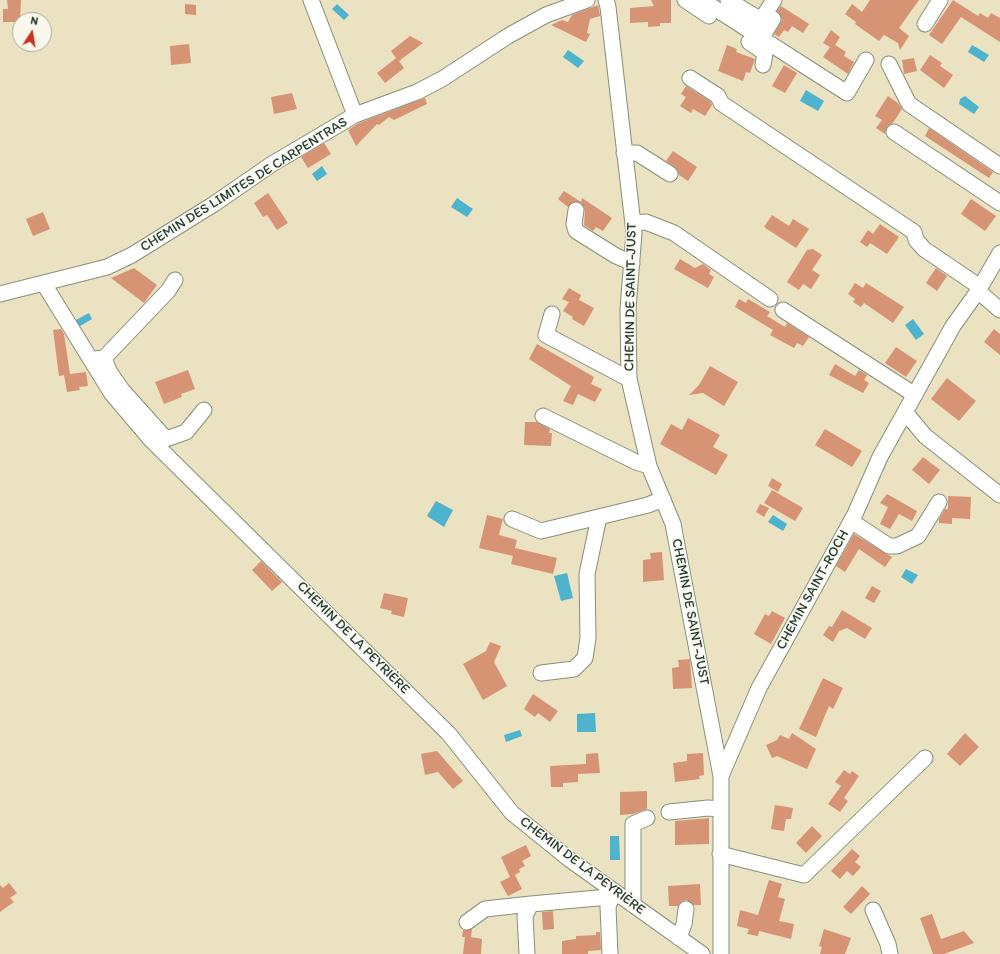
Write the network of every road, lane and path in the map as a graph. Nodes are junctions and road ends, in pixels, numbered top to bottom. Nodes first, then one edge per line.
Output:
1 (311, 0) edge
2 (587, 0) edge
3 (606, 0) edge
4 (685, 0) edge
5 (702, 0) edge
6 (774, 0) edge
7 (940, 0) edge
8 (724, 6) edge
9 (773, 19) dead end
10 (925, 24) dead end
11 (866, 60) dead end
12 (889, 64) dead end
13 (763, 65) dead end
14 (690, 78) dead end
15 (355, 116) junction
16 (894, 132) dead end
17 (624, 153) junction
18 (1000, 166) edge
19 (670, 174) dead end
20 (1000, 203) edge
21 (576, 210) dead end
22 (633, 223) junction
23 (1000, 253) edge
24 (632, 263) junction
25 (175, 280) dead end
26 (44, 284) junction
27 (979, 289) junction
28 (0, 294) edge
29 (770, 299) dead end
30 (783, 310) dead end
31 (1000, 310) edge
32 (552, 314) dead end
33 (560, 352) dead end
34 (97, 359) junction
35 (631, 384) junction
36 (915, 395) junction
37 (204, 410) dead end
38 (905, 412) junction
39 (543, 416) dead end
40 (649, 466) junction
41 (1000, 495) edge
42 (663, 499) junction
43 (939, 502) dead end
44 (599, 517) junction
45 (512, 519) dead end
46 (851, 522) junction
47 (541, 674) dead end
48 (925, 758) dead end
49 (721, 776) junction
50 (721, 809) junction
51 (669, 812) dead end
52 (647, 818) dead end
53 (720, 854) junction
54 (616, 896) junction
55 (531, 904) junction
56 (633, 905) junction
57 (686, 909) dead end
58 (873, 910) dead end
59 (467, 922) dead end
60 (679, 938) junction
61 (527, 954) edge
62 (610, 954) edge
63 (702, 954) edge
64 (721, 954) edge
65 (890, 954) edge

1 - 15 street
2 - 15 street, CHEMIN DES LIMITES DE CARPENTRAS
3 - 17 street, CHEMIN DE SAINT-JUST
4 - 13 street
5 - 8 street
6 - 8 street
7 - 10 street
8 - 9 street
8 - 11 street
12 - 18 street
14 - 27 street
15 - 26 street, CHEMIN DES LIMITES DE CARPENTRAS
16 - 20 street
17 - 19 street
17 - 22 street, CHEMIN DE SAINT-JUST
21 - 24 street
22 - 24 street, CHEMIN DE SAINT-JUST
22 - 29 street
23 - 27 street, CHEMIN SAINT-ROCH
24 - 35 street, CHEMIN DE SAINT-JUST
25 - 34 street
26 - 28 street, CHEMIN DES LIMITES DE CARPENTRAS
26 - 34 street, CHEMIN DE LA PEYRIÈRE
27 - 31 street
27 - 36 street, CHEMIN SAINT-ROCH
30 - 36 street
32 - 35 street
33 - 35 street
34 - 37 street
34 - 54 street, CHEMIN DE LA PEYRIÈRE
35 - 40 street, CHEMIN DE SAINT-JUST
36 - 38 street, CHEMIN SAINT-ROCH
38 - 41 street
38 - 46 street, CHEMIN SAINT-ROCH
39 - 40 street
40 - 42 street, CHEMIN DE SAINT-JUST
42 - 44 street
42 - 49 street, CHEMIN DE SAINT-JUST
43 - 46 street
44 - 45 street
44 - 47 street
46 - 49 street, CHEMIN SAINT-ROCH
48 - 53 street
49 - 50 street, CHEMIN SAINT-ROCH
50 - 51 street
50 - 53 street, CHEMIN SAINT-ROCH
52 - 56 street
53 - 64 street, CHEMIN SAINT-ROCH
54 - 55 street
54 - 56 street, CHEMIN DE LA PEYRIÈRE
54 - 62 street
55 - 59 street
55 - 61 street
56 - 60 street, CHEMIN DE LA PEYRIÈRE
57 - 60 street
58 - 65 street
60 - 63 street, CHEMIN DE LA PEYRIÈRE

